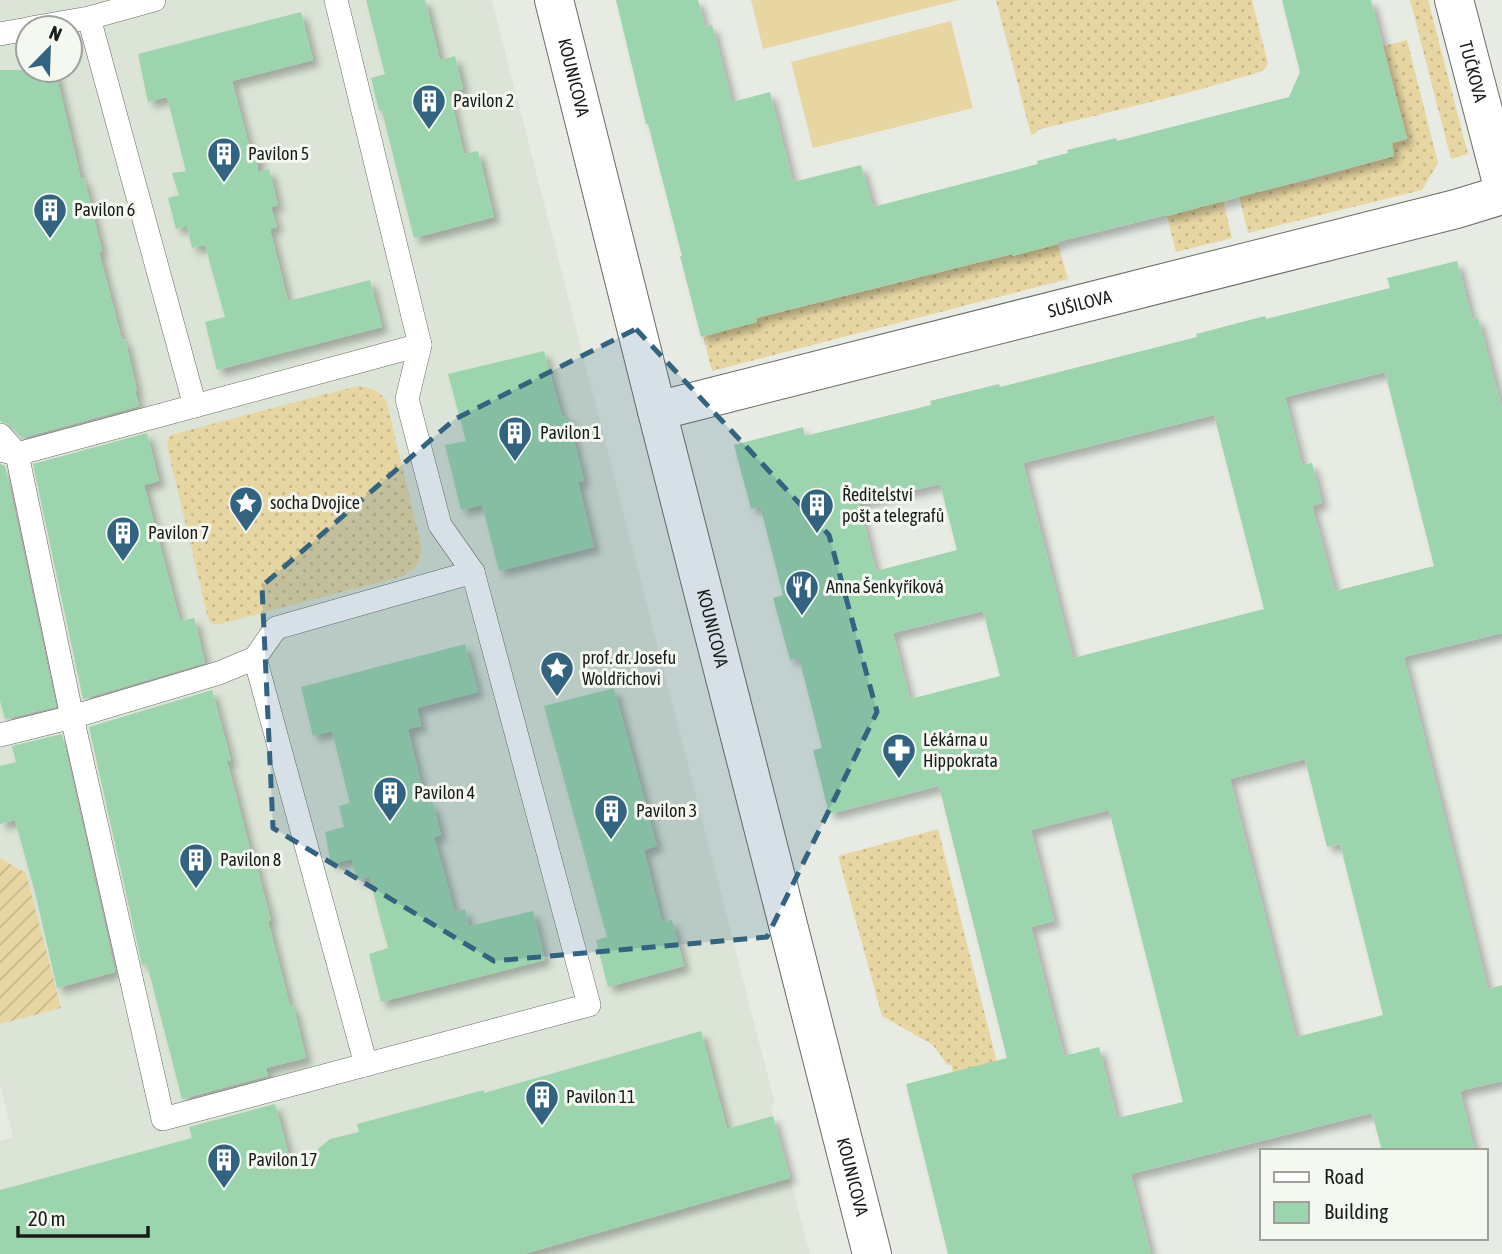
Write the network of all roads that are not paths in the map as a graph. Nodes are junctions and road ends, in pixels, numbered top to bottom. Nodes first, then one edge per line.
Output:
1 (154, 0) edge
2 (336, 0) edge
3 (554, 0) edge
4 (1454, 0) edge
5 (89, 18) junction
6 (84, 19) edge
7 (1502, 183) edge
8 (1502, 195) edge
9 (419, 345) junction
10 (195, 406) junction
11 (657, 411) junction
12 (0, 435) edge
13 (8, 452) edge
14 (472, 572) junction
15 (255, 659) junction
16 (72, 717) junction
17 (0, 736) edge
18 (366, 1065) junction
19 (872, 1254) edge

1 - 5 lane
2 - 9 lane
3 - 11 street, KOUNICOVA
4 - 7 street, TUČKOVA
5 - 6 lane
5 - 10 lane
8 - 11 street, SUŠILOVA
9 - 10 lane
9 - 14 lane
10 - 13 lane
11 - 19 street, KOUNICOVA
12 - 13 lane
13 - 16 lane
14 - 15 lane
14 - 18 lane
15 - 16 lane
15 - 18 lane
16 - 17 lane
16 - 18 lane

